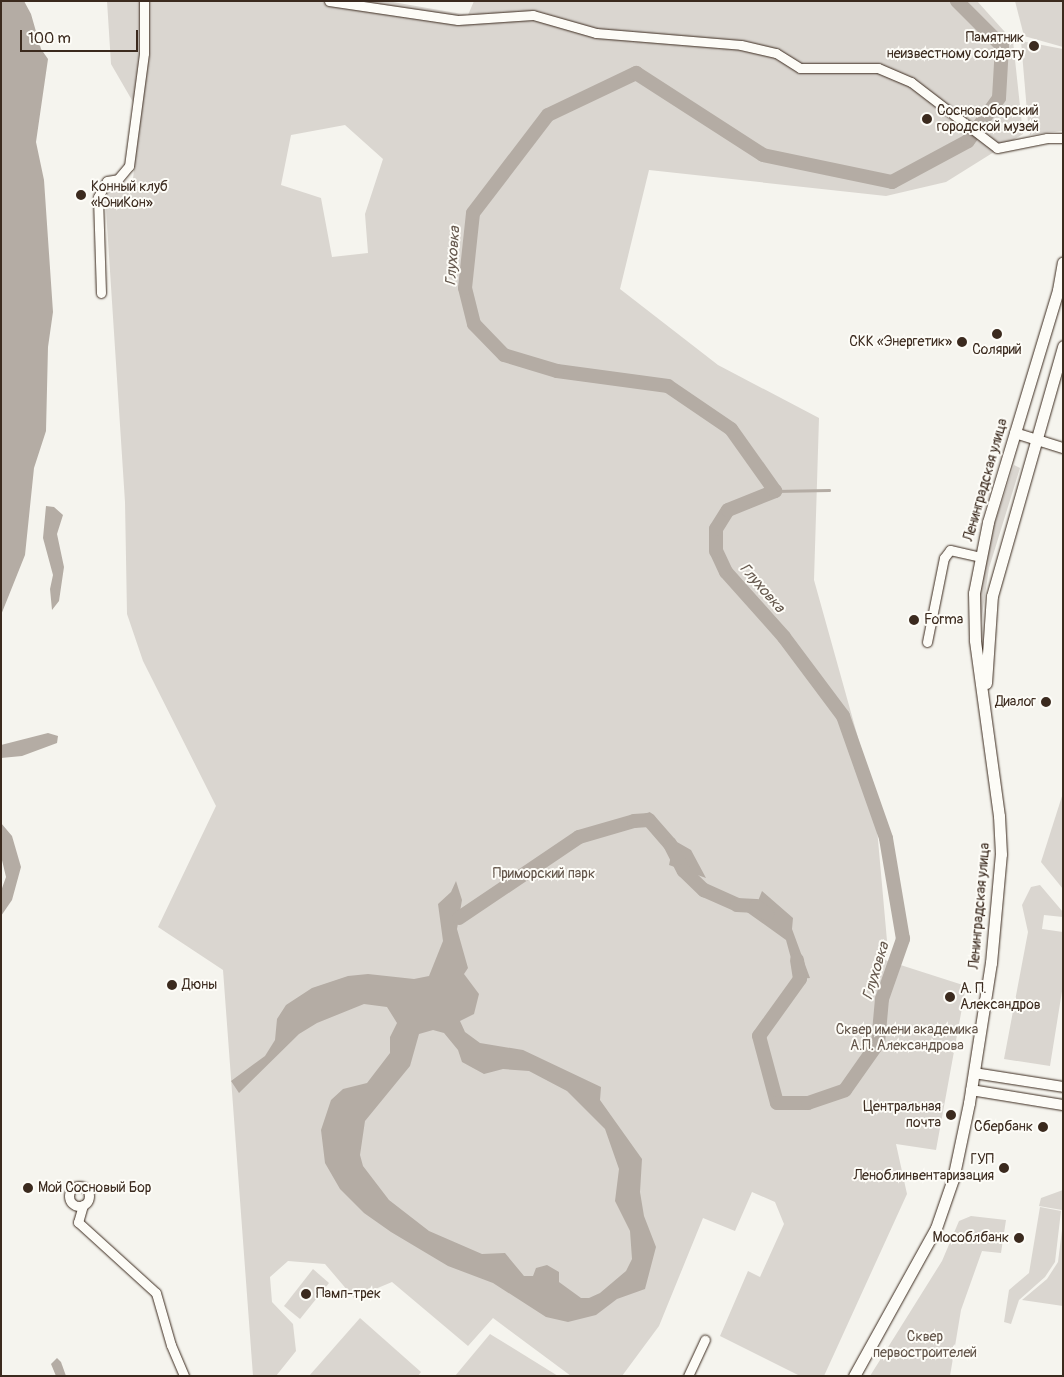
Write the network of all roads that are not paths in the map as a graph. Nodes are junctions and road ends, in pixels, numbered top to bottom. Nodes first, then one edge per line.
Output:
1 (144, 1) edge
2 (329, 1) edge
3 (1063, 138) edge
4 (1063, 262) edge
5 (1060, 290) edge
6 (101, 292) dead end
7 (1063, 346) edge
8 (1015, 433) junction
9 (1035, 440) junction
10 (1063, 448) edge
11 (980, 558) junction
12 (988, 639) junction
13 (975, 640) junction
14 (927, 642) dead end
15 (985, 712) junction
16 (974, 1073) junction
17 (1063, 1087) edge
18 (971, 1090) junction
19 (1063, 1105) edge
20 (82, 1206) dead end
21 (705, 1340) dead end
22 (184, 1376) edge
23 (688, 1376) edge
24 (854, 1376) edge

1 - 6 street
2 - 3 street
4 - 5 main road, Ленинградская улица
5 - 8 main road, Ленинградская улица
7 - 9 main road, Ленинградская улица
8 - 9 street
8 - 11 main road, Ленинградская улица
9 - 10 street
9 - 12 main road, Ленинградская улица
11 - 13 main road, Ленинградская улица
11 - 14 street
12 - 13 main road
12 - 15 main road, Ленинградская улица
13 - 15 main road, Ленинградская улица
15 - 16 main road, Ленинградская улица
16 - 17 street
16 - 18 main road, Ленинградская улица
18 - 19 street
18 - 24 main road, Ленинградская улица
20 - 22 street
21 - 23 street

